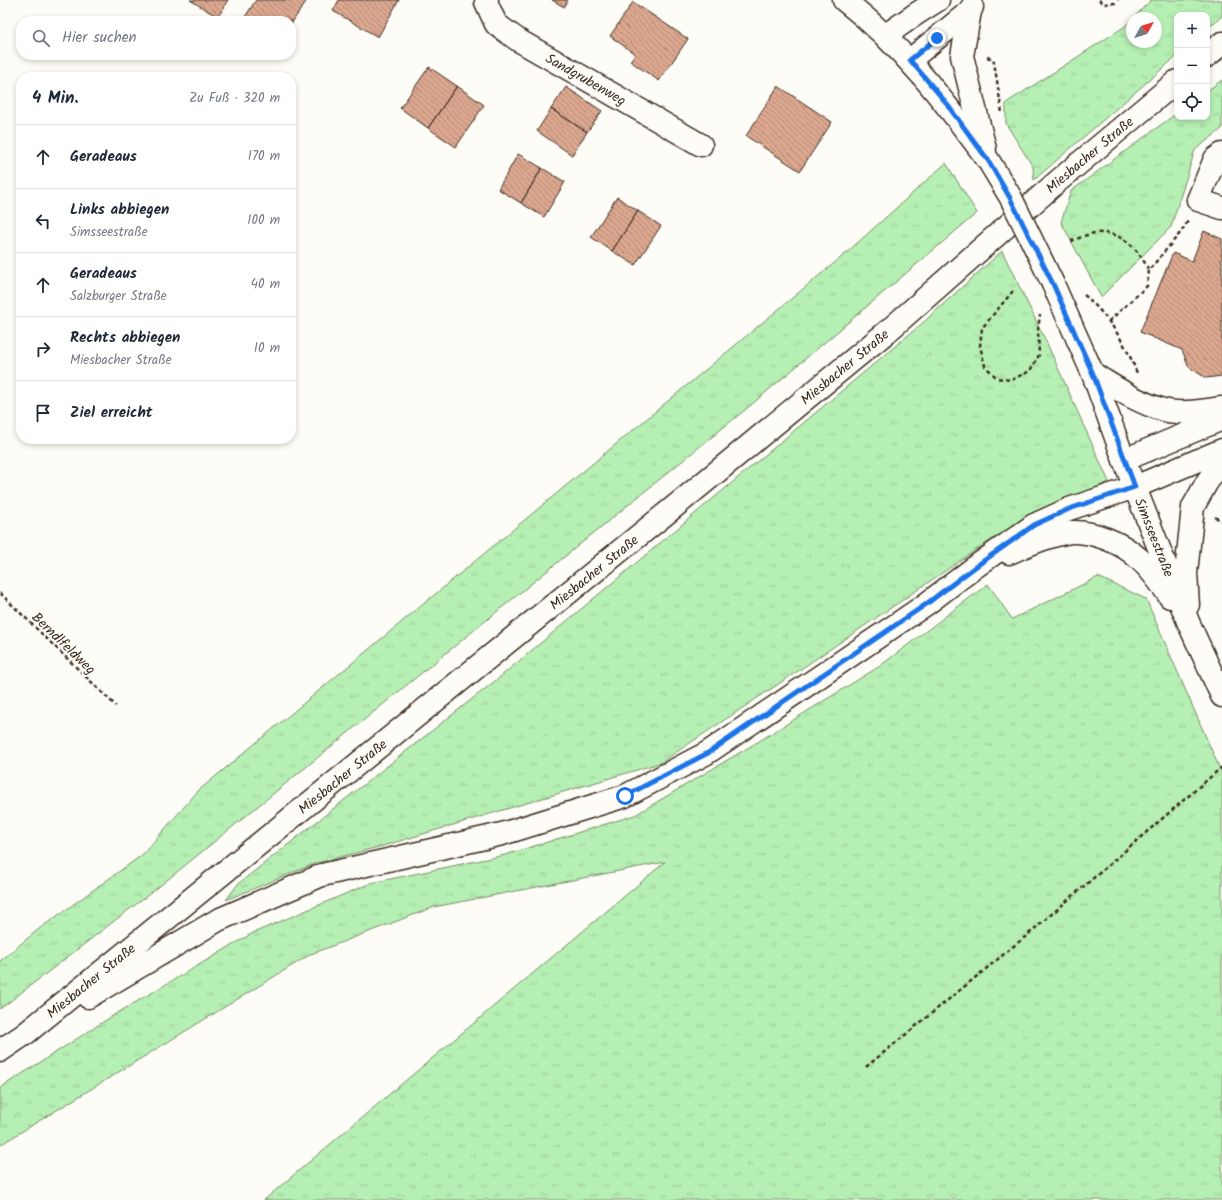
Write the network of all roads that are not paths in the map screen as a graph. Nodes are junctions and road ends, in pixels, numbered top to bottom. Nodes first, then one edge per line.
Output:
1 (487, 0) edge
2 (844, 0) edge
3 (938, 0) edge
4 (973, 6) edge
5 (886, 35) junction
6 (1222, 43) edge
7 (1210, 53) edge
8 (910, 60) junction
9 (1174, 84) edge
10 (701, 145) dead end
11 (1222, 154) edge
12 (988, 160) junction
13 (1222, 208) edge
14 (1093, 374) junction
15 (1222, 408) edge
16 (1222, 419) edge
17 (1222, 450) edge
18 (1124, 460) junction
19 (1222, 460) edge
20 (1135, 487) junction
21 (975, 567) junction
22 (1189, 624) junction
23 (1222, 696) edge
24 (25, 1034) junction
25 (0, 1051) edge

1 - 10 main road, Sandgrubenweg
2 - 5 main road
3 - 5 main road
4 - 8 main road
4 - 12 main road
5 - 8 main road
6 - 7 main road
8 - 12 main road
9 - 24 main road, Miesbacher Straße
11 - 13 main road
12 - 14 main road, Simsseestraße, bridge
14 - 15 main road
14 - 18 main road, Simsseestraße
16 - 18 main road
17 - 20 main road
18 - 20 main road, Simsseestraße
19 - 22 main road
20 - 21 main road
20 - 22 main road, Simsseestraße
21 - 22 main road
21 - 24 main road
22 - 23 main road, Simsseestraße
24 - 25 main road, Miesbacher Straße

